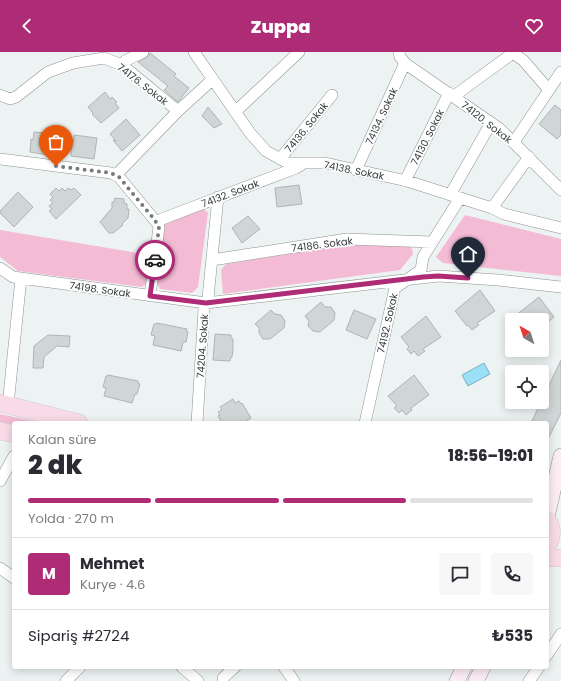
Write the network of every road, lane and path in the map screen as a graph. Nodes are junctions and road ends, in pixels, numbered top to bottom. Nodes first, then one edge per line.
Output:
1 (143, 52) edge
2 (194, 52) edge
3 (299, 52) edge
4 (399, 52) edge
5 (516, 54) edge
6 (405, 63) junction
7 (122, 65) junction
8 (561, 72) edge
9 (213, 79) junction
10 (549, 90) junction
11 (0, 95) edge
12 (332, 95) dead end
13 (451, 95) junction
14 (178, 111) junction
15 (235, 112) junction
16 (491, 122) junction
17 (514, 142) junction
18 (529, 157) junction
19 (0, 159) edge
20 (280, 159) junction
21 (304, 163) junction
22 (356, 170) junction
23 (116, 175) junction
24 (405, 181) junction
25 (561, 190) edge
26 (218, 197) junction
27 (455, 197) junction
28 (492, 208) junction
29 (157, 223) junction
30 (561, 228) edge
31 (432, 242) junction
32 (212, 260) junction
33 (0, 268) edge
34 (21, 278) junction
35 (409, 279) junction
36 (561, 288) edge
37 (150, 296) junction
38 (206, 303) junction
39 (4, 404) edge
40 (71, 421) edge
41 (197, 421) edge
42 (365, 421) edge
43 (0, 431) edge
44 (12, 434) edge
45 (560, 458) edge
46 (12, 460) edge
47 (549, 472) edge
48 (0, 481) edge
49 (549, 509) edge
50 (549, 519) edge
51 (549, 522) edge
52 (561, 525) edge
53 (549, 542) edge
54 (549, 555) edge
55 (561, 558) edge
56 (0, 568) edge
57 (12, 577) edge
58 (561, 634) edge
59 (549, 652) edge
60 (78, 669) edge
61 (184, 669) edge
62 (232, 669) edge
63 (285, 669) edge
64 (463, 669) edge
65 (538, 669) edge
66 (223, 678) dead end
67 (66, 681) edge
68 (198, 681) edge
69 (294, 681) edge
70 (457, 681) edge
71 (529, 681) edge

1 - 7 street
2 - 9 street, 74138. Sokak
3 - 15 street
4 - 6 street
5 - 10 street
5 - 13 street
6 - 13 street, 74120. Sokak
6 - 22 street, 74134. Sokak
7 - 11 street, 74176. Sokak
7 - 14 street, 74176. Sokak
8 - 10 street
9 - 14 street
9 - 15 street, 74138. Sokak
10 - 17 street
12 - 20 street, 74136. Sokak
13 - 16 street, 74120. Sokak
13 - 24 street, 74130. Sokak
14 - 23 street
15 - 20 street, 74138. Sokak
16 - 17 street, 74120. Sokak
16 - 27 street, 74192. Sokak
17 - 18 street, 74120. Sokak
18 - 25 street, 74120. Sokak
18 - 28 street
19 - 23 street
20 - 21 street, 74138. Sokak
21 - 22 street, 74138. Sokak
21 - 26 street, 74132. Sokak
22 - 24 street, 74138. Sokak
23 - 29 street
24 - 27 street, 74138. Sokak
26 - 29 street, 74132. Sokak
26 - 32 street, 74204. Sokak
27 - 28 street, 74138. Sokak
27 - 31 street, 74192. Sokak
28 - 30 street, 74138. Sokak
29 - 37 street
31 - 32 street, 74186. Sokak
31 - 35 street, 74192. Sokak
32 - 38 street, 74204. Sokak
33 - 34 street, 74198. Sokak
34 - 37 street, 74198. Sokak
34 - 39 street
35 - 36 street, 74198. Sokak
35 - 38 street, 74198. Sokak
35 - 42 street, 74192. Sokak
37 - 38 street, 74198. Sokak
38 - 41 street, 74204. Sokak
39 - 40 main road
43 - 44 main road
45 - 47 main road
45 - 49 main road
46 - 48 street
50 - 52 main road
51 - 53 main road
54 - 55 main road
56 - 57 street
58 - 59 street
60 - 67 street
61 - 68 street
62 - 66 street
63 - 69 street
64 - 70 main road
65 - 71 street

